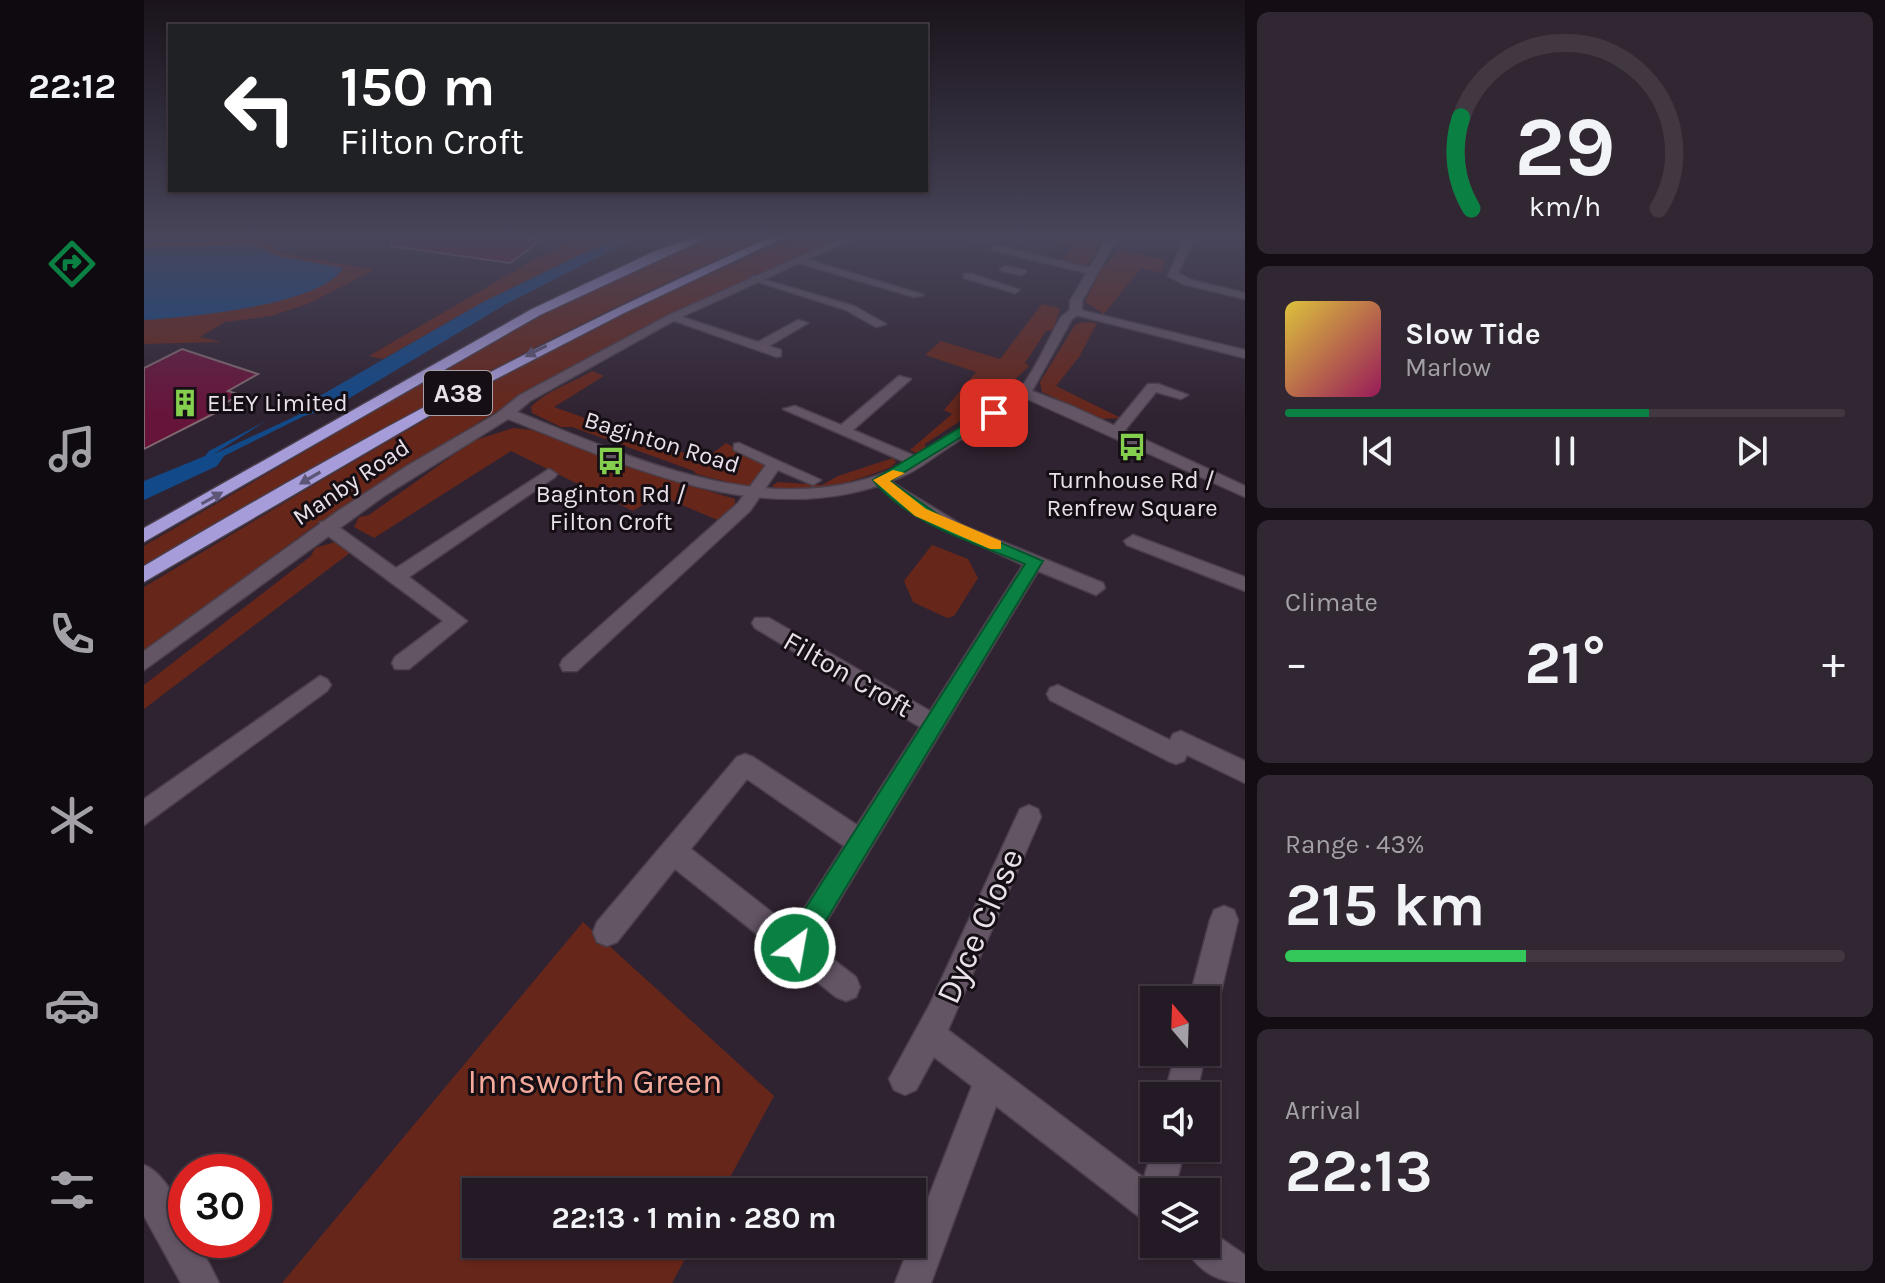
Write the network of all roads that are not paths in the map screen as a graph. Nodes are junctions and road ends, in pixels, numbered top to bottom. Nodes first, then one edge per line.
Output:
1 (572, 295) edge
2 (649, 295) edge
3 (720, 295) edge
4 (809, 295) edge
5 (1079, 295) edge
6 (1076, 312) junction
7 (673, 317) junction
8 (802, 323) dead end
9 (881, 323) dead end
10 (759, 347) junction
11 (777, 353) dead end
12 (1245, 354) edge
13 (904, 379) dead end
14 (1024, 393) junction
15 (1181, 395) dead end
16 (790, 409) dead end
17 (509, 414) junction
18 (844, 430) junction
19 (1116, 432) junction
20 (739, 447) dead end
21 (917, 462) junction
22 (774, 465) junction
23 (549, 474) dead end
24 (813, 480) dead end
25 (880, 480) junction
26 (1245, 492) edge
27 (754, 494) junction
28 (326, 526) junction
29 (144, 536) edge
30 (1133, 541) dead end
31 (1035, 561) junction
32 (144, 575) edge
33 (396, 577) junction
34 (1245, 584) edge
35 (1096, 588) dead end
36 (762, 623) dead end
37 (144, 662) edge
38 (402, 663) dead end
39 (570, 665) dead end
40 (320, 685) dead end
41 (1058, 694) dead end
42 (935, 725) junction
43 (1245, 772) edge
44 (144, 813) edge
45 (1029, 817) dead end
46 (860, 842) junction
47 (673, 851) junction
48 (1224, 920) dead end
49 (607, 932) dead end
50 (795, 948) junction
51 (1208, 986) edge
52 (846, 987) dead end
53 (929, 1034) junction
54 (905, 1079) dead end
55 (990, 1080) junction
56 (144, 1182) edge
57 (1140, 1195) edge
58 (1220, 1258) edge
59 (1245, 1278) edge
60 (201, 1283) edge
61 (913, 1283) edge

29 -> 1 highway, A38
2 -> 32 highway, A38
3 - 7 street, Manby Road
4 - 9 street
5 - 6 street, Baginton Road
6 - 12 street
6 - 14 street, Baginton Road
7 - 10 street
7 - 17 street, Manby Road
8 - 10 street
10 - 11 street
13 - 18 street
14 - 19 street
14 - 21 street, Baginton Road
15 - 19 street
16 - 18 street
17 - 27 street, Baginton Road
17 - 28 street, Manby Road
18 - 21 street
19 - 26 street
20 - 22 street
21 - 25 street, Baginton Road
22 - 24 street
22 - 27 street
23 - 33 street
25 - 27 street, Baginton Road
25 - 31 street
27 - 39 street
28 - 33 street
28 - 37 street, Manby Road
30 - 34 street
31 - 35 street
31 - 42 street, Filton Croft
33 - 38 street
36 - 42 street, Filton Croft
40 - 44 street
41 - 43 street
42 - 46 street, Filton Croft
45 - 53 street, Dyce Close
46 - 47 street
46 - 50 street, Filton Croft
47 - 49 street
47 - 50 street
48 - 51 street
50 - 52 street
53 - 54 street, Dyce Close
53 - 55 street, Dyce Close
55 - 57 street, Dyce Close
55 - 61 street
56 - 60 street
58 - 59 street

